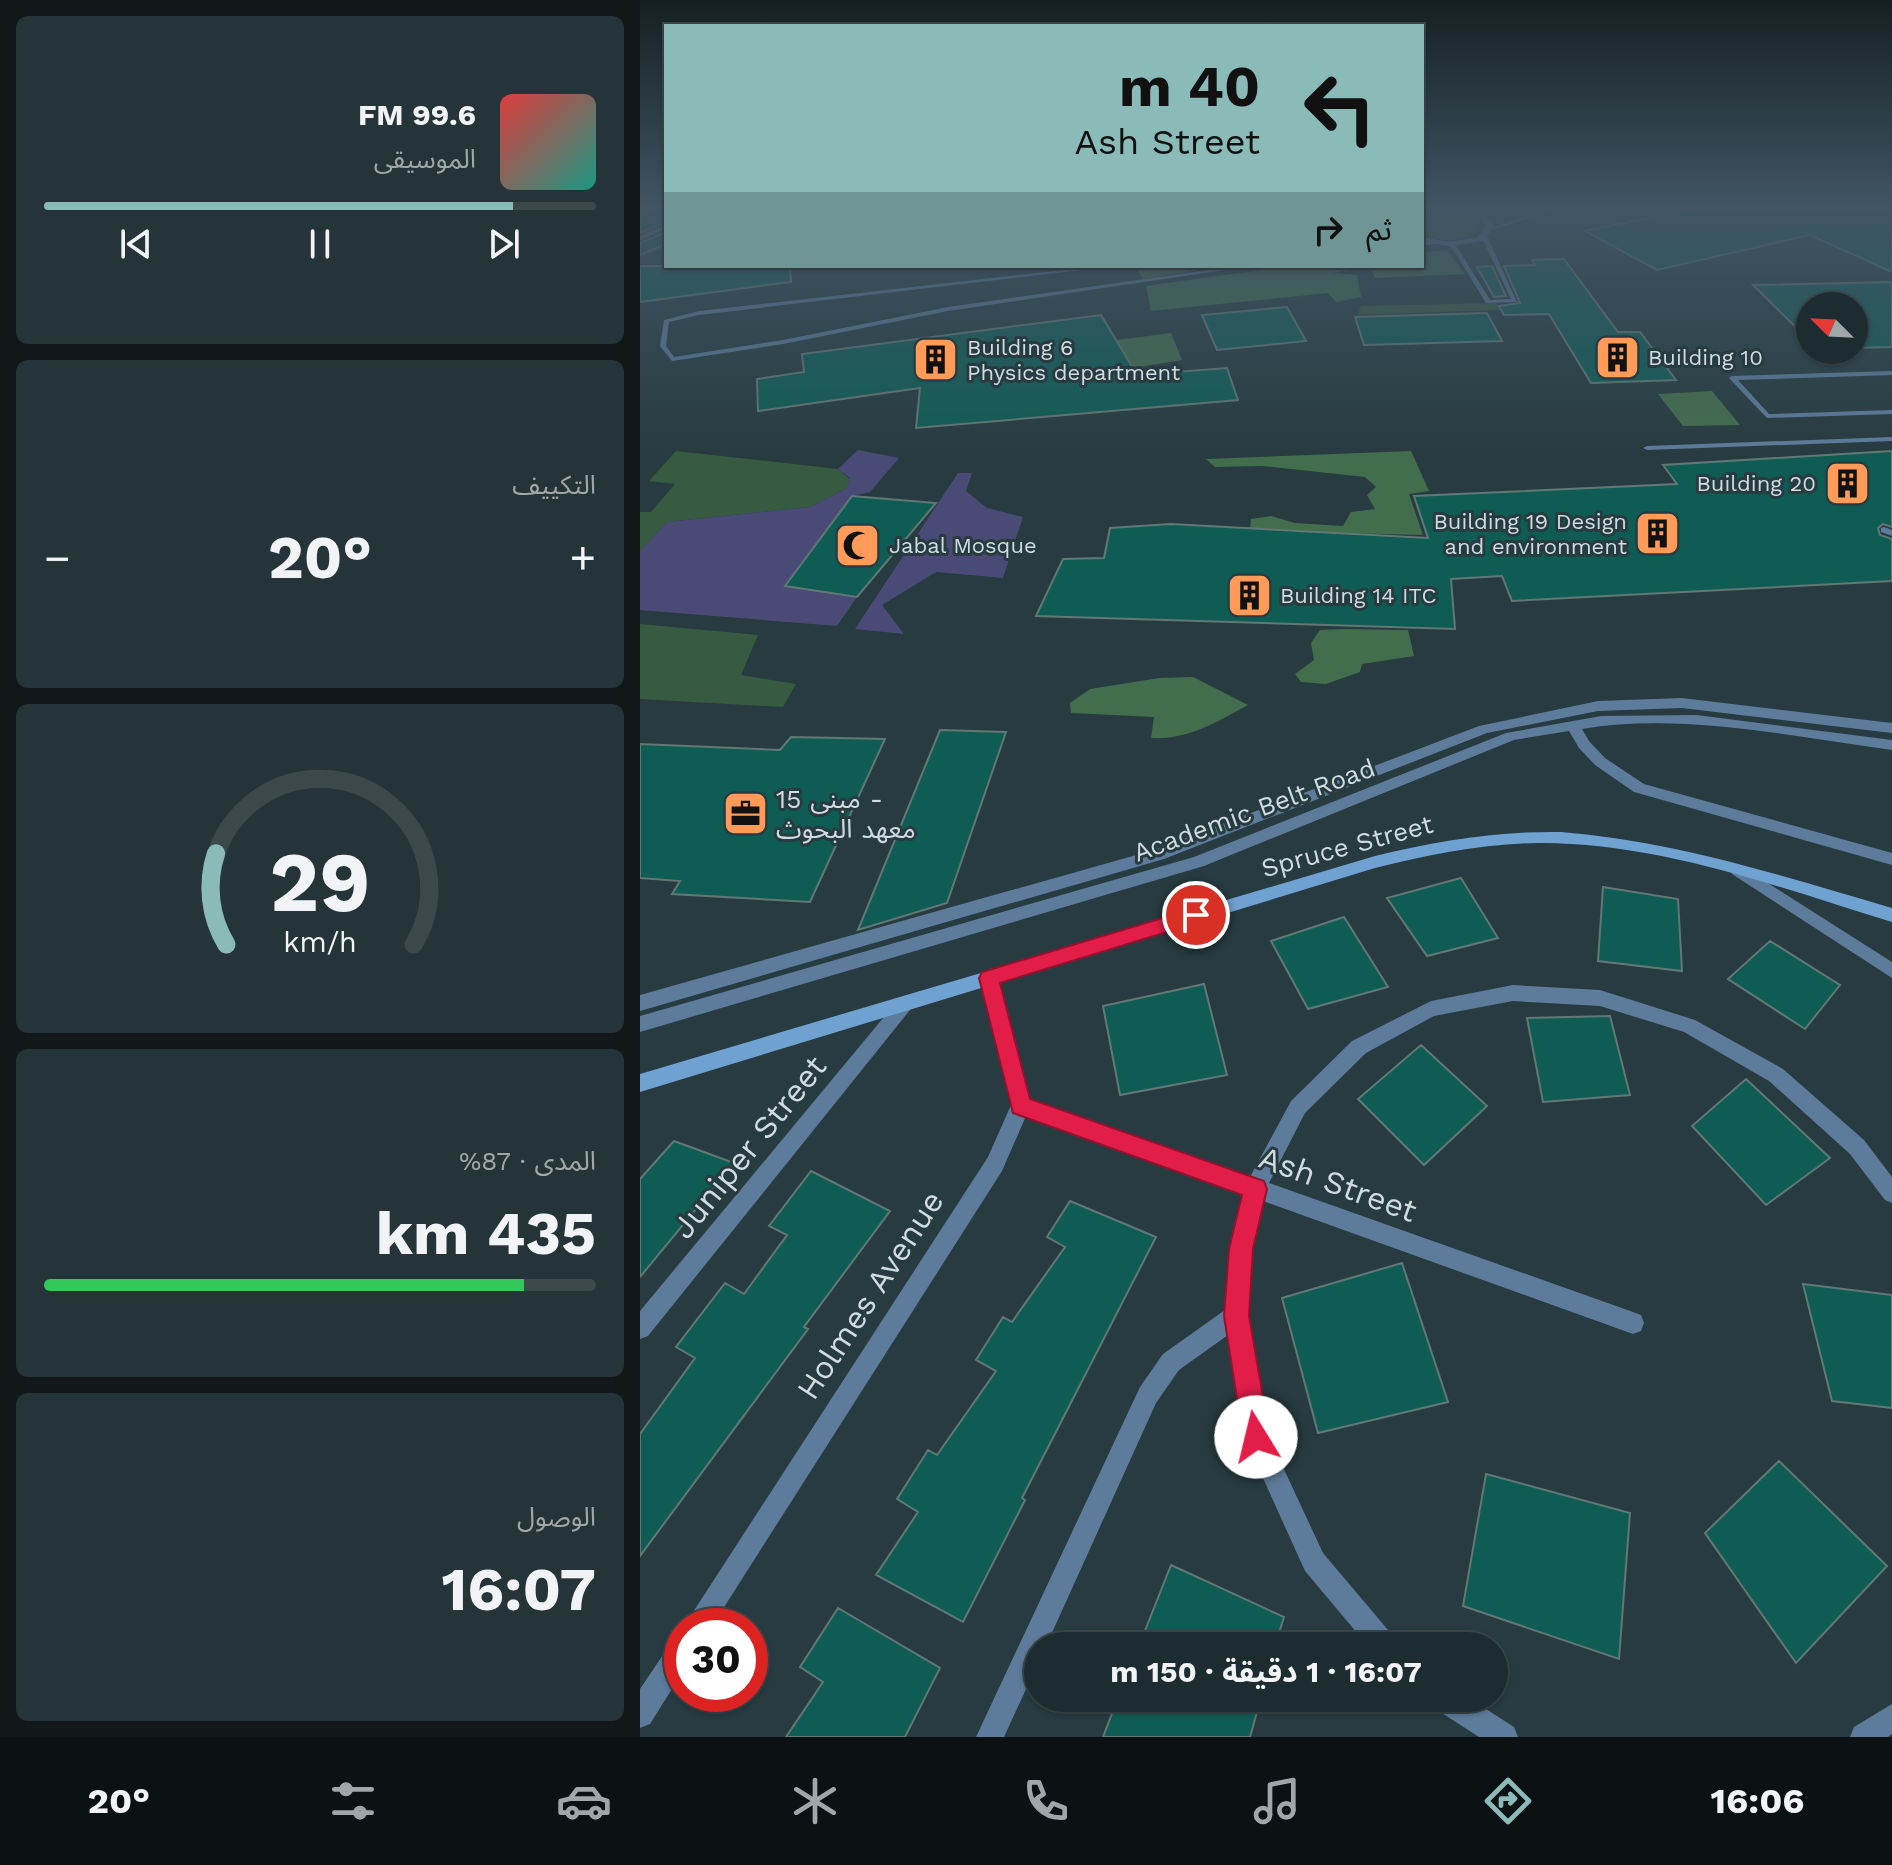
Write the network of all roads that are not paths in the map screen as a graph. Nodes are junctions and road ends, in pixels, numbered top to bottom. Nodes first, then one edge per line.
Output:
1 (893, 291) edge
2 (1074, 291) edge
3 (1481, 291) edge
4 (1511, 291) edge
5 (1892, 373) edge
6 (1892, 412) edge
7 (1892, 439) edge
8 (1647, 448) dead end
9 (1573, 724) junction
10 (1892, 728) edge
11 (1892, 745) edge
12 (1892, 859) edge
13 (1738, 870) junction
14 (1892, 915) edge
15 (1892, 971) edge
16 (989, 978) junction
17 (640, 1003) edge
18 (904, 1005) junction
19 (640, 1024) edge
20 (640, 1083) edge
21 (1021, 1105) junction
22 (1255, 1189) junction
23 (1892, 1193) edge
24 (1236, 1316) junction
25 (1633, 1323) dead end
26 (640, 1328) edge
27 (709, 1608) edge
28 (1373, 1632) edge
29 (664, 1677) edge
30 (1466, 1712) edge
31 (640, 1714) edge
32 (1892, 1718) edge
33 (990, 1737) edge
34 (1504, 1737) edge
35 (1864, 1737) edge

1 - 2 lane
3 - 4 lane
5 - 6 lane
7 - 8 lane
9 - 11 street, Academic Belt Road
9 - 12 street
9 - 19 street, Academic Belt Road
10 - 17 street, Academic Belt Road
13 - 14 main road, Spruce Street
13 - 15 street
13 - 16 main road, Spruce Street
16 - 18 main road, Spruce Street
16 - 21 street
18 - 20 main road, Spruce Street
18 - 26 street, Juniper Street
21 - 22 street, Ash Street
21 - 27 street, Holmes Avenue
22 - 23 street
22 - 24 street
22 - 25 street, Ash Street
24 - 28 street
24 - 33 street
29 - 31 street
30 - 34 street
32 - 35 street

